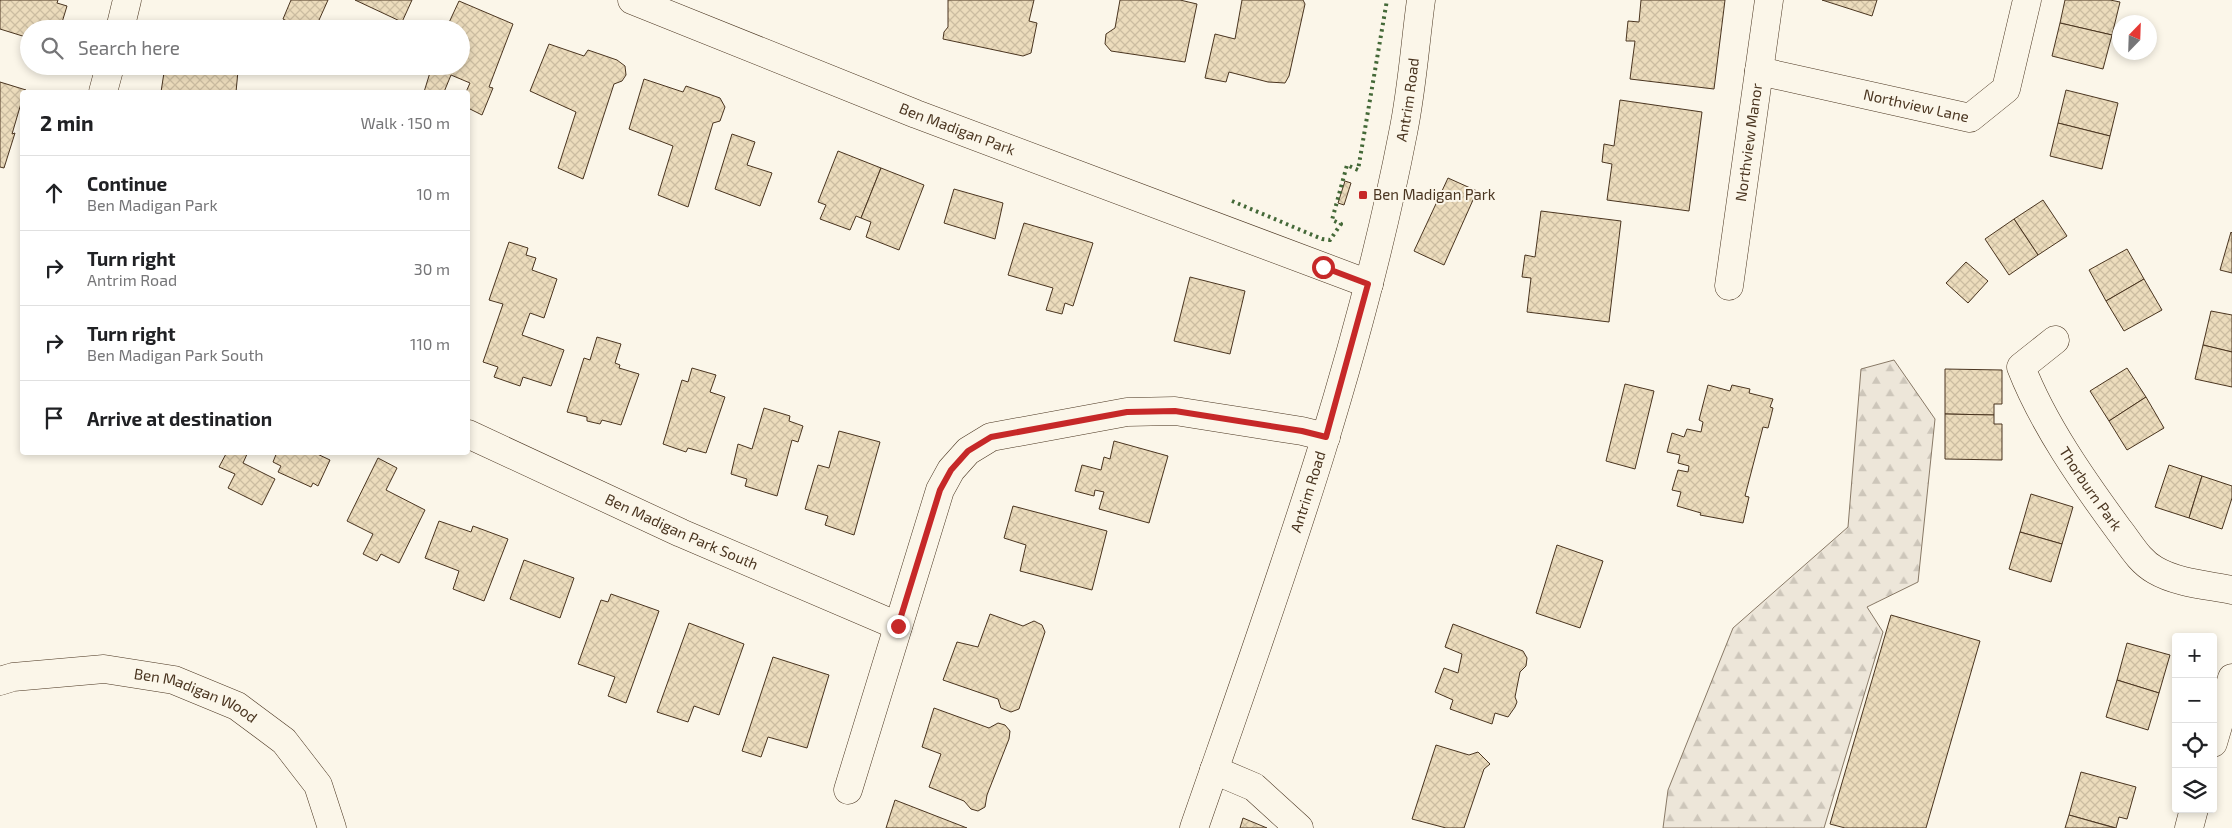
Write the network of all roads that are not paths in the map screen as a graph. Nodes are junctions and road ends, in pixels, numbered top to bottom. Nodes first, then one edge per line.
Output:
1 (127, 0) edge
2 (632, 0) edge
3 (1421, 0) edge
4 (1768, 0) edge
5 (2027, 0) edge
6 (122, 20) edge
7 (1759, 71) junction
8 (108, 75) edge
9 (104, 90) edge
10 (1368, 284) junction
11 (1729, 286) dead end
12 (2055, 340) dead end
13 (470, 435) edge
14 (1326, 437) junction
15 (2232, 590) edge
16 (898, 626) junction
17 (2232, 678) edge
18 (0, 681) edge
19 (2217, 729) edge
20 (1214, 770) junction
21 (848, 790) dead end
22 (2193, 813) edge
23 (332, 828) edge
24 (1194, 828) edge
25 (1299, 828) edge
26 (2189, 828) edge

1 - 6 street
2 - 10 street, Ben Madigan Park
3 - 10 street, Antrim Road
4 - 7 street, Northview Manor
5 - 7 street, Northview Lane
7 - 11 street, Northview Manor
8 - 9 street
10 - 14 street, Antrim Road
12 - 15 street, Thorburn Park
13 - 16 street, Ben Madigan Park South
14 - 16 street
14 - 20 street, Antrim Road
16 - 21 street
17 - 19 street
18 - 23 street, Ben Madigan Wood
20 - 24 street, Antrim Road
20 - 25 street
22 - 26 street

